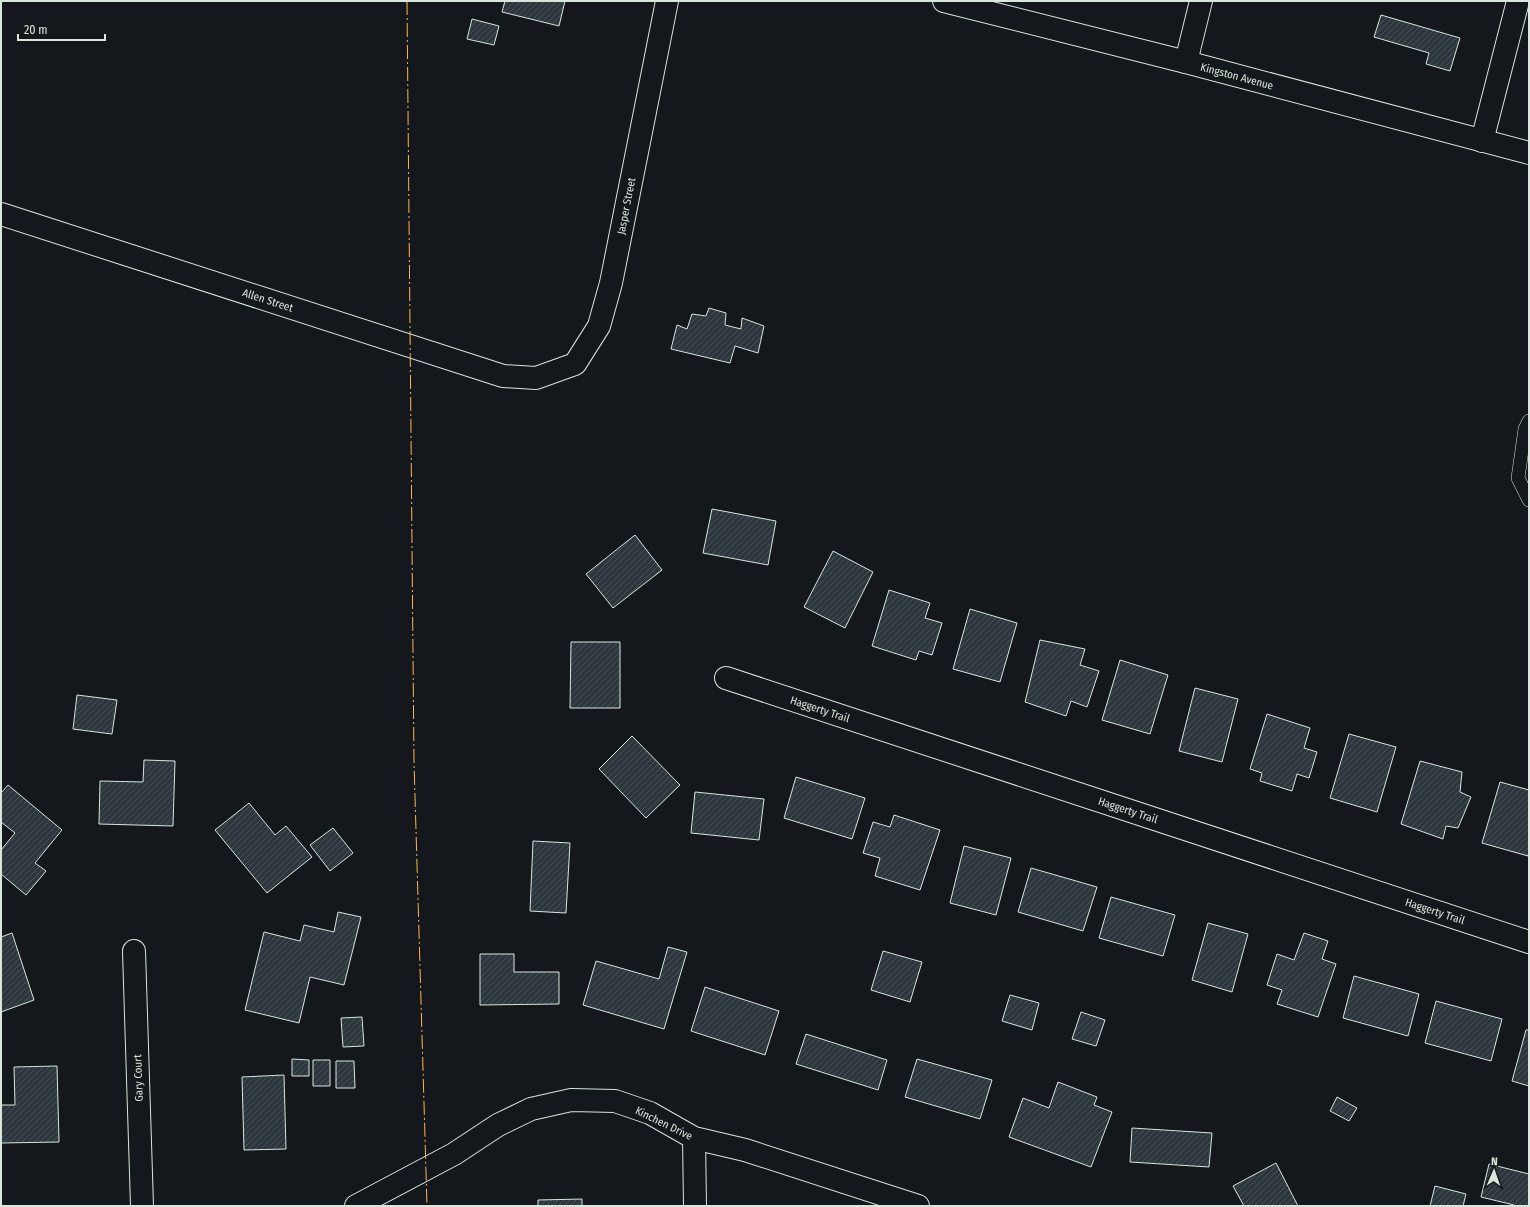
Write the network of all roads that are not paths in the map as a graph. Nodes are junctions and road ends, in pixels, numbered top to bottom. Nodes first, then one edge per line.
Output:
1 (667, 1) edge
2 (944, 1) edge
3 (1201, 1) edge
4 (1518, 1) edge
5 (1186, 62) junction
6 (1482, 141) junction
7 (1529, 153) edge
8 (1, 214) edge
9 (536, 378) joint
10 (1529, 421) edge
11 (1529, 500) edge
12 (726, 678) dead end
13 (1529, 942) edge
14 (134, 951) dead end
15 (694, 1138) junction
16 (142, 1206) edge
17 (356, 1206) edge
18 (694, 1206) edge
19 (918, 1206) edge

1 - 9 street, Jasper Street
2 - 5 street, Kingston Avenue
3 - 5 street
4 - 6 street
5 - 6 street, Kingston Avenue
6 - 7 street, Kingston Avenue
8 - 9 street, Allen Street
10 - 11 lane
12 - 13 street, Haggerty Trail
14 - 16 street, Gary Court
15 - 17 street, Kinchen Drive
15 - 18 street
15 - 19 street, Kinchen Drive

